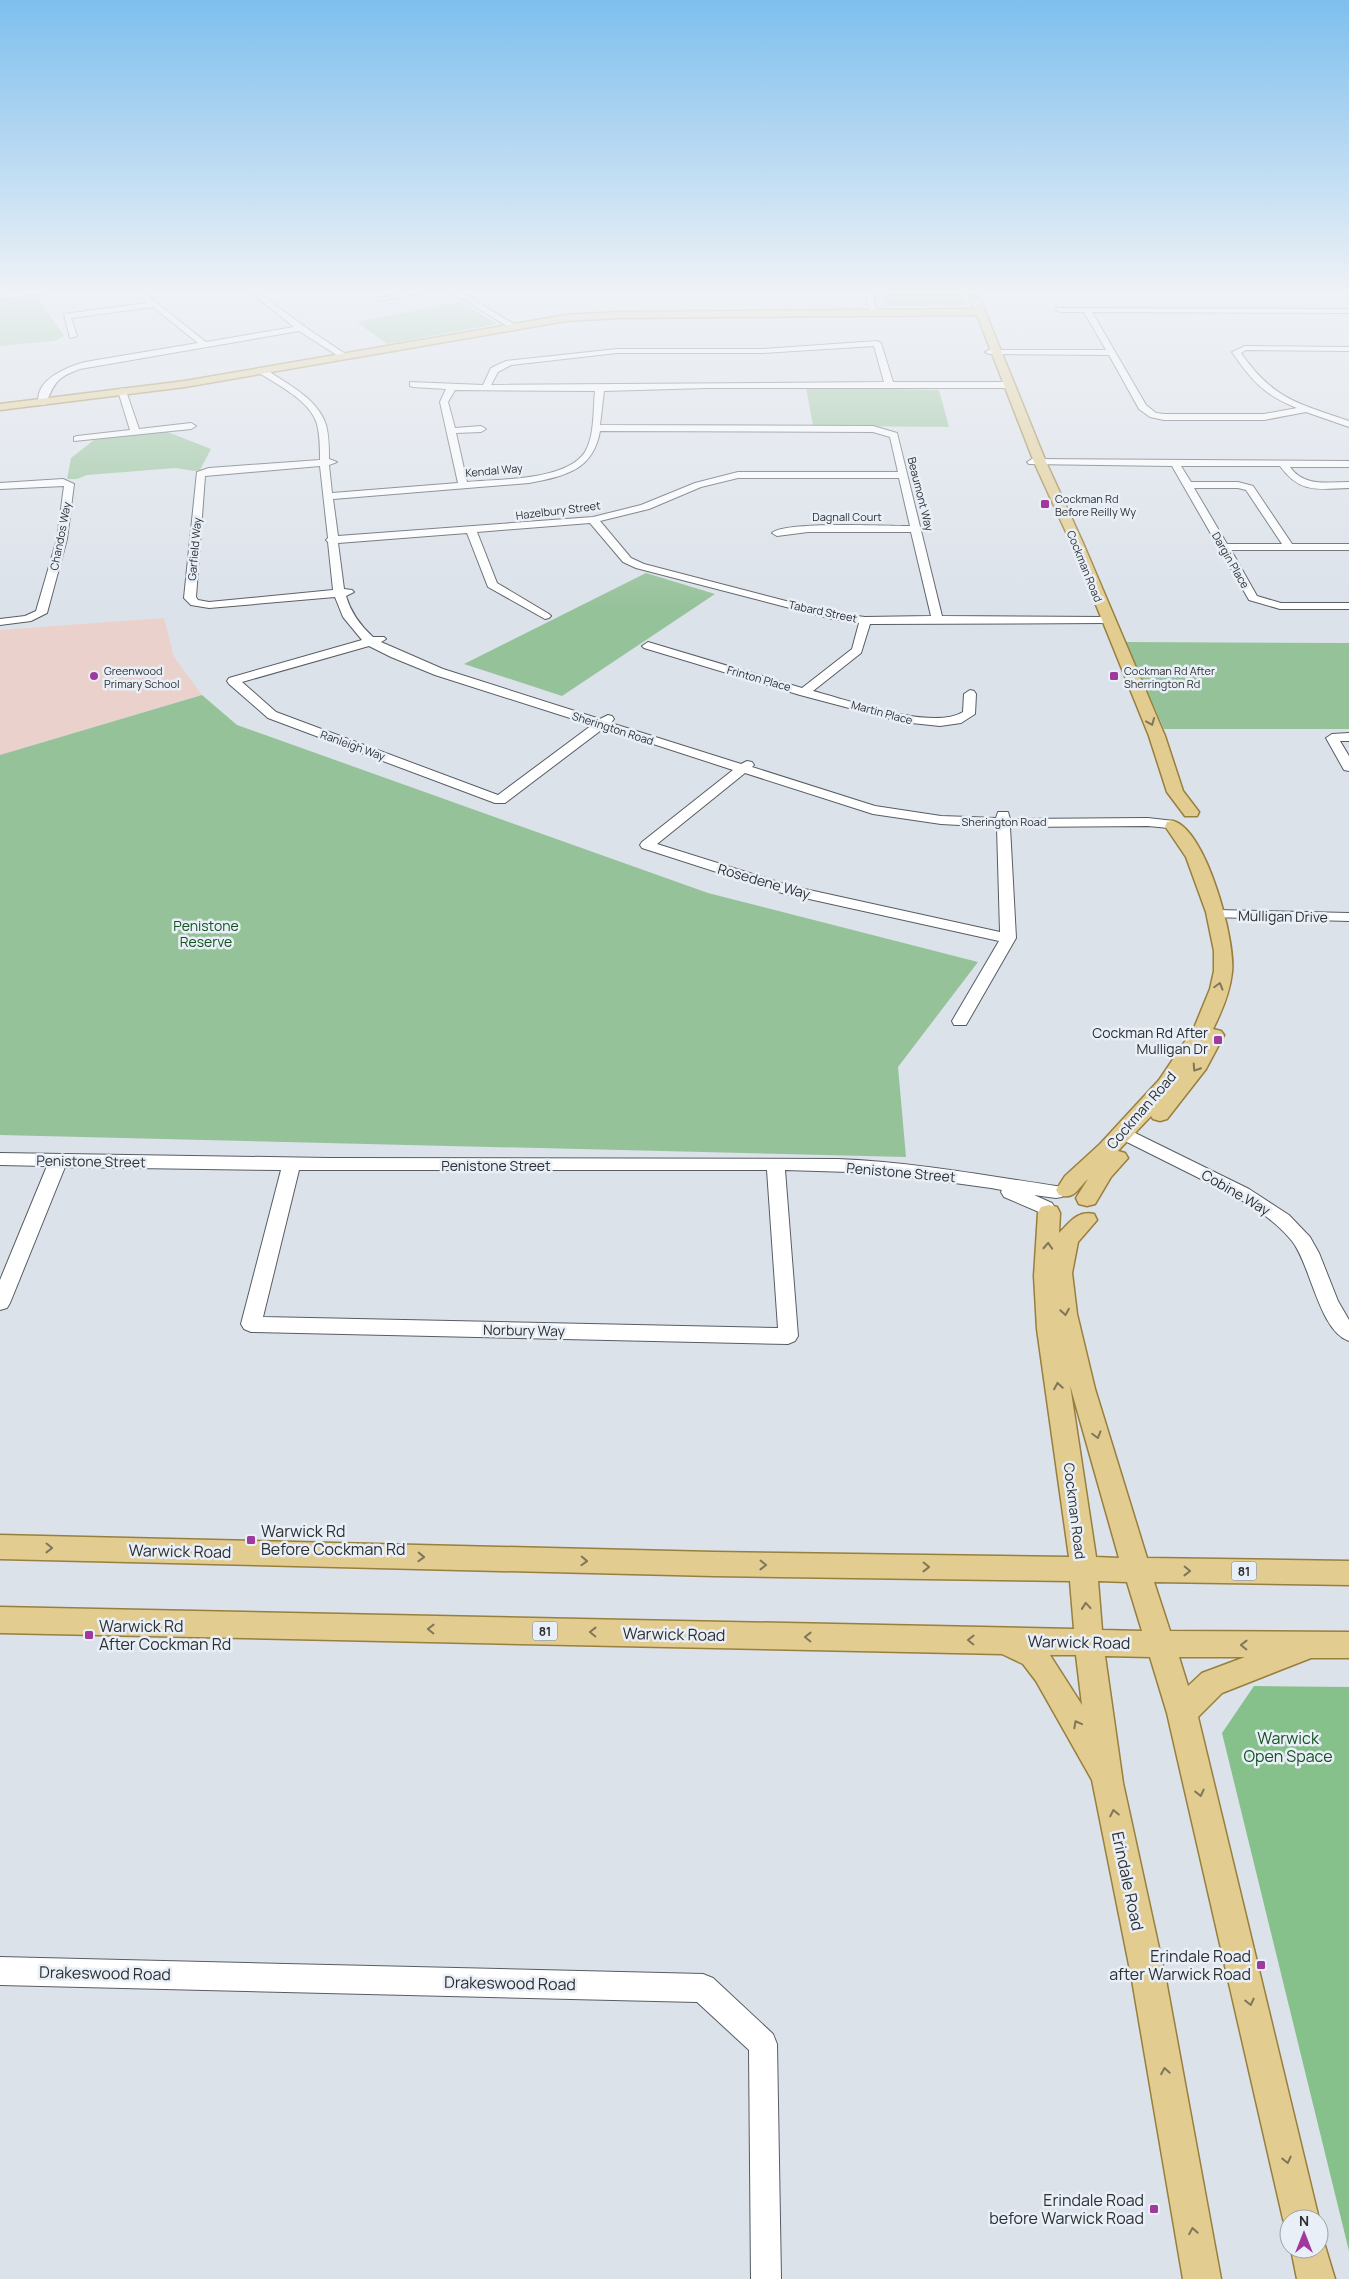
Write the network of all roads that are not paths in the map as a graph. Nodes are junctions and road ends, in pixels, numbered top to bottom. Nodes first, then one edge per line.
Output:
1 (45, 395) edge
2 (95, 395) edge
3 (123, 395) edge
4 (297, 395) edge
5 (448, 395) edge
6 (599, 395) edge
7 (1010, 395) edge
8 (1136, 395) edge
9 (1280, 395) edge
10 (42, 402) junction
11 (0, 406) edge
12 (1307, 409) junction
13 (1349, 424) edge
14 (191, 426) dead end
15 (595, 428) junction
16 (481, 429) dead end
17 (451, 431) junction
18 (135, 432) junction
19 (77, 439) dead end
20 (1036, 462) junction
21 (329, 463) junction
22 (1175, 463) junction
23 (1283, 464) junction
24 (1349, 464) edge
25 (902, 475) junction
26 (1188, 485) junction
27 (1349, 485) edge
28 (0, 486) edge
29 (463, 486) junction
30 (333, 495) junction
31 (593, 520) junction
32 (917, 529) junction
33 (471, 530) junction
34 (777, 533) dead end
35 (336, 540) junction
36 (1223, 547) junction
37 (1289, 547) junction
38 (1349, 547) edge
39 (343, 592) junction
40 (1349, 606) edge
41 (545, 616) dead end
42 (937, 619) junction
43 (865, 620) junction
44 (1102, 620) junction
45 (0, 622) edge
46 (376, 640) junction
47 (648, 646) dead end
48 (804, 692) junction
49 (970, 694) dead end
50 (605, 722) junction
51 (1349, 737) edge
52 (1349, 766) edge
53 (744, 767) junction
54 (1168, 816) junction
55 (1004, 819) junction
56 (1193, 819) junction
57 (1223, 914) junction
58 (1349, 917) edge
59 (1008, 938) junction
60 (960, 1021) dead end
61 (1130, 1136) junction
62 (0, 1160) edge
63 (58, 1161) junction
64 (291, 1165) junction
65 (776, 1165) junction
66 (1065, 1204) junction
67 (0, 1302) edge
68 (1349, 1333) edge
69 (0, 1547) edge
70 (1083, 1570) junction
71 (1138, 1570) junction
72 (1349, 1573) edge
73 (0, 1620) edge
74 (1005, 1641) junction
75 (1089, 1643) junction
76 (1160, 1644) junction
77 (1349, 1645) edge
78 (1310, 1646) junction
79 (1182, 1713) junction
80 (1108, 1783) junction
81 (0, 1971) edge
82 (1299, 2209) edge
83 (1311, 2259) edge
84 (766, 2279) edge
85 (1202, 2279) edge
86 (1316, 2279) edge

1 - 10 street
2 - 10 main road
3 - 18 street
4 - 21 street, Sherington Road
5 - 17 street
6 - 15 street, Kendal Way
7 - 20 main road, Cockman Road
8 - 12 street
9 - 12 street
10 - 11 main road
12 - 13 street
14 - 18 street
15 - 25 street, Beaumont Way
15 - 29 street, Kendal Way
16 - 17 street
17 - 29 street
18 - 19 street
20 - 22 street
20 - 44 main road, Cockman Road
21 - 30 street, Sherington Road
21 - 39 street, Garfield Way
22 - 23 street
22 - 26 street, Dargin Place
23 - 24 street
23 - 27 street
25 - 31 street, Hazelbury Street
25 - 32 street, Beaumont Way
26 - 36 street, Dargin Place
26 - 37 street
28 - 45 street, Chandos Way
29 - 30 street, Kendal Way
30 - 35 street, Sherington Road
31 - 33 street, Hazelbury Street
31 - 43 street, Tabard Street
32 - 34 street, Dagnall Court
32 - 42 street, Beaumont Way
33 - 35 street, Hazelbury Street
33 - 41 street
35 - 39 street, Sherington Road
36 - 37 street
36 - 40 street, Dargin Place
37 - 38 street
39 - 46 street, Sherington Road
42 - 43 street, Tabard Street
42 - 44 street, Tabard Street
43 - 48 street, Frinton Place
44 - 54 main road, Cockman Road
44 -> 56 main road, Cockman Road
46 - 50 street, Sherington Road
46 - 50 street, Ranleigh Way
47 - 48 street, Frinton Place
48 - 49 street, Martin Place
50 - 53 street, Sherington Road
51 - 52 street
53 - 55 street, Sherington Road
53 - 59 street, Rosedene Way
54 - 55 street, Sherington Road
54 - 56 main road
54 - 57 main road, Cockman Road
55 - 59 street
56 - 57 main road, Cockman Road
57 - 58 street, Mulligan Drive
57 - 61 main road, Cockman Road
59 - 60 street
61 - 66 main road, Cockman Road
61 - 68 street, Cobine Way
62 - 63 street, Penistone Street
63 - 64 street, Penistone Street
63 - 67 street
64 - 65 street, Penistone Street
64 - 65 street, Norbury Way
65 - 66 street, Penistone Street
70 -> 66 main road, Cockman Road
66 -> 71 main road, Cockman Road
69 -> 70 main road, Warwick Road / 81
70 - 71 main road, Warwick Road / 81
75 -> 70 main road, Erindale Road
71 -> 72 main road, Warwick Road / 81
71 - 76 main road
74 -> 73 main road, Warwick Road / 81
74 - 75 main road, Warwick Road / 81
80 -> 74 main road
75 - 76 main road, Warwick Road / 81
75 - 80 main road, Erindale Road
78 -> 76 main road, Warwick Road / 81
76 - 79 main road
77 - 78 main road, Warwick Road / 81
78 - 79 main road
79 -> 82 main road
85 -> 80 main road, Erindale Road
81 - 84 street, Drakeswood Road
83 - 86 main road

